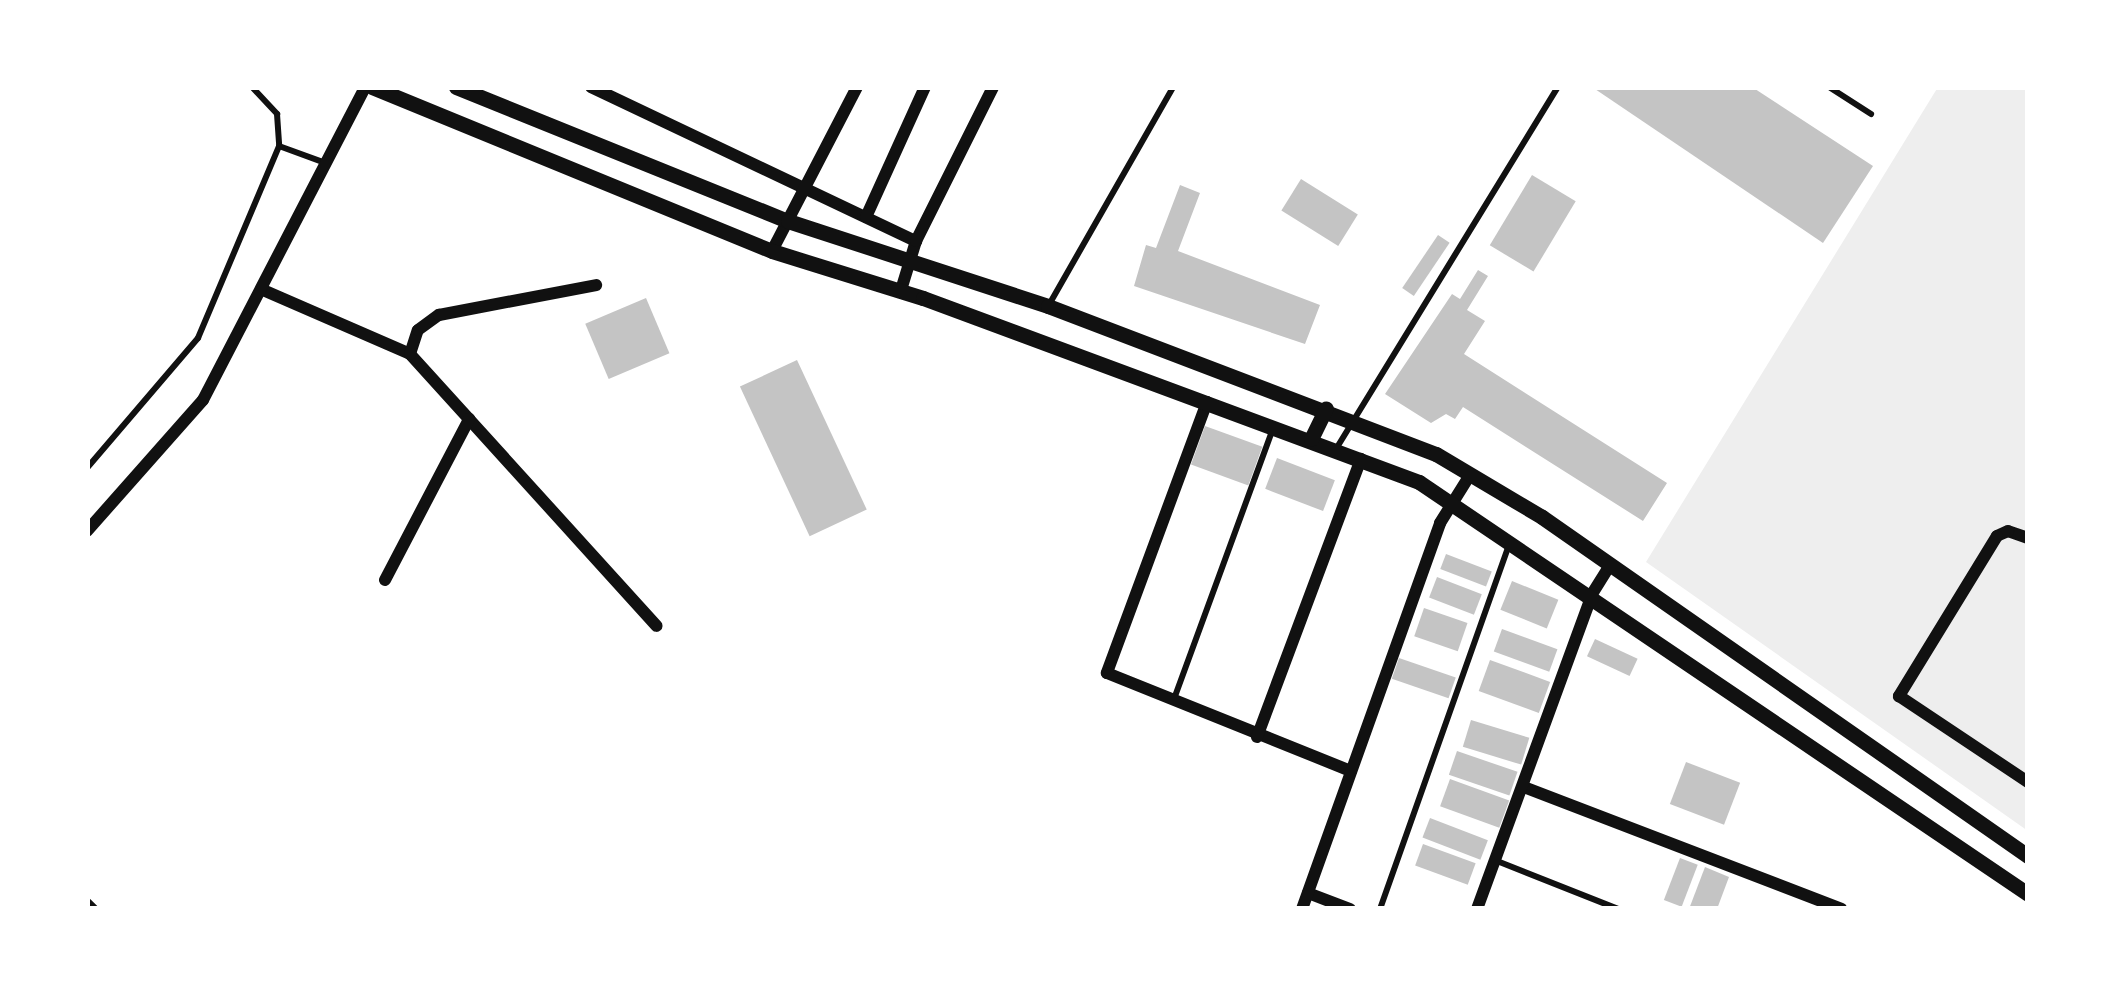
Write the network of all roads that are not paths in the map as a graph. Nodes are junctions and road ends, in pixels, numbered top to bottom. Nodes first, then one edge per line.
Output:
1 (252, 87) edge
2 (456, 87) edge
3 (591, 87) edge
4 (857, 87) edge
5 (925, 87) edge
6 (993, 87) edge
7 (1173, 87) edge
8 (1558, 87) edge
9 (1829, 87) edge
10 (377, 89) edge
11 (1871, 114) dead end
12 (279, 146) junction
13 (326, 164) junction
14 (809, 188) junction
15 (866, 217) junction
16 (788, 221) junction
17 (916, 241) junction
18 (772, 251) junction
19 (912, 260) junction
20 (596, 285) dead end
21 (262, 290) junction
22 (902, 290) junction
23 (1048, 306) junction
24 (410, 354) junction
25 (1207, 402) junction
26 (1327, 408) junction
27 (1353, 418) junction
28 (470, 419) junction
29 (1274, 426) junction
30 (1311, 439) junction
31 (1336, 449) junction
32 (1360, 459) junction
33 (87, 468) edge
34 (1470, 475) junction
35 (1454, 500) junction
36 (87, 531) edge
37 (2028, 538) edge
38 (1511, 539) junction
39 (1610, 565) junction
40 (385, 580) dead end
41 (1592, 594) junction
42 (657, 626) dead end
43 (1173, 702) junction
44 (1257, 737) junction
45 (1352, 771) junction
46 (2028, 782) edge
47 (1524, 787) junction
48 (2028, 856) edge
49 (1498, 861) junction
50 (1308, 893) junction
51 (2028, 895) edge
52 (87, 900) edge
53 (96, 909) edge
54 (1302, 909) edge
55 (1350, 909) edge
56 (1380, 909) edge
57 (1477, 909) edge
58 (1618, 909) edge
59 (1840, 909) edge

1 - 12 lane
2 - 16 street
3 - 14 street
4 - 14 street
5 - 15 street
6 - 17 street
7 - 23 lane
8 - 27 lane
9 - 11 lane
10 - 13 street
10 - 18 street
12 - 13 lane
12 - 33 lane
13 - 21 street
14 - 15 street
14 - 16 street
15 - 17 street
16 - 18 street
16 - 19 street
17 - 19 street
18 - 22 street
19 - 22 street
19 - 23 street
20 - 24 street
21 - 24 street
21 - 36 street
22 - 25 street
23 - 26 street
24 - 28 street
25 - 29 street
25 - 43 street
26 - 27 street
26 - 30 street
27 - 31 lane
27 - 34 street
28 - 40 street
28 - 42 street
29 - 30 street
29 - 43 lane
30 - 31 street
31 - 32 street
32 - 35 street
32 - 44 street
34 - 35 street
34 - 39 street
35 - 38 street
35 - 45 street
37 - 46 street
38 - 41 street
38 - 56 lane
39 - 41 street
39 - 48 street
41 - 47 street
41 - 51 street
43 - 44 street
44 - 45 street
45 - 50 street
47 - 49 street
47 - 59 street
49 - 57 street
49 - 58 lane
50 - 54 street
50 - 55 street
52 - 53 lane

